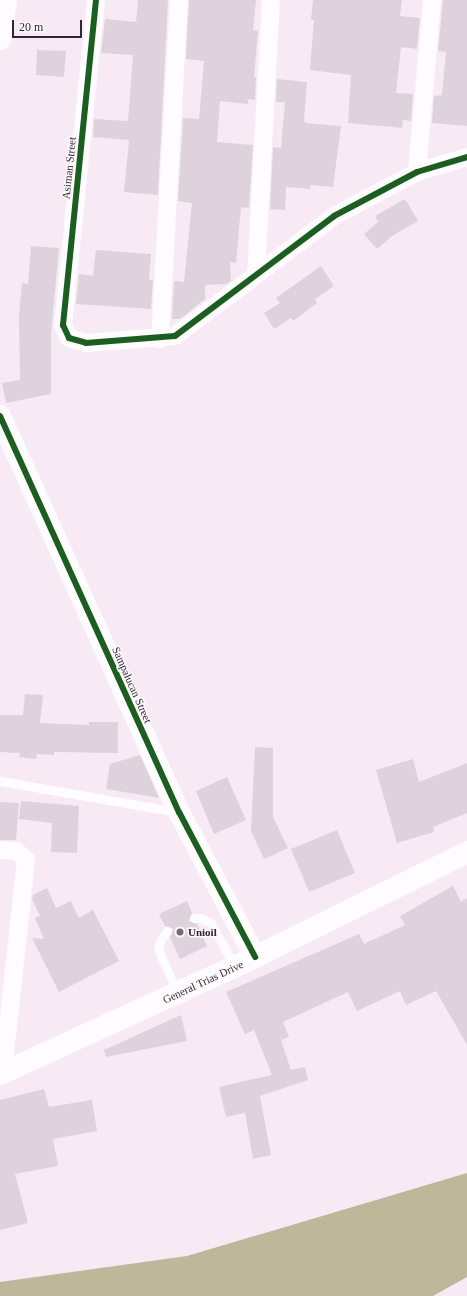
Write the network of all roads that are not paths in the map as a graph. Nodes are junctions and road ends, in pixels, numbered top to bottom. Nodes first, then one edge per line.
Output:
1 (6, 0) edge
2 (96, 0) edge
3 (179, 0) edge
4 (271, 0) edge
5 (432, 0) edge
6 (0, 39) edge
7 (467, 157) edge
8 (418, 172) junction
9 (256, 275) junction
10 (160, 339) junction
11 (0, 416) edge
12 (0, 781) edge
13 (179, 812) junction
14 (0, 850) edge
15 (467, 852) edge
16 (221, 916) junction
17 (194, 918) dead end
18 (167, 931) dead end
19 (256, 957) junction
20 (235, 967) junction
21 (178, 993) junction
22 (1, 1073) edge

1 - 6 street
2 - 10 street, Asiman Street
3 - 10 street
4 - 9 street
5 - 8 street
7 - 8 street
8 - 9 street
9 - 10 street
11 - 13 street, Sampalucan Street
12 - 13 lane
13 - 16 street, Sampalucan Street
14 - 22 street
15 - 19 street, General Trias Drive
16 - 17 lane
16 - 19 street, Sampalucan Street
16 - 20 lane
18 - 21 lane
19 - 20 street, General Trias Drive
20 - 21 street, General Trias Drive
21 - 22 street, General Trias Drive

